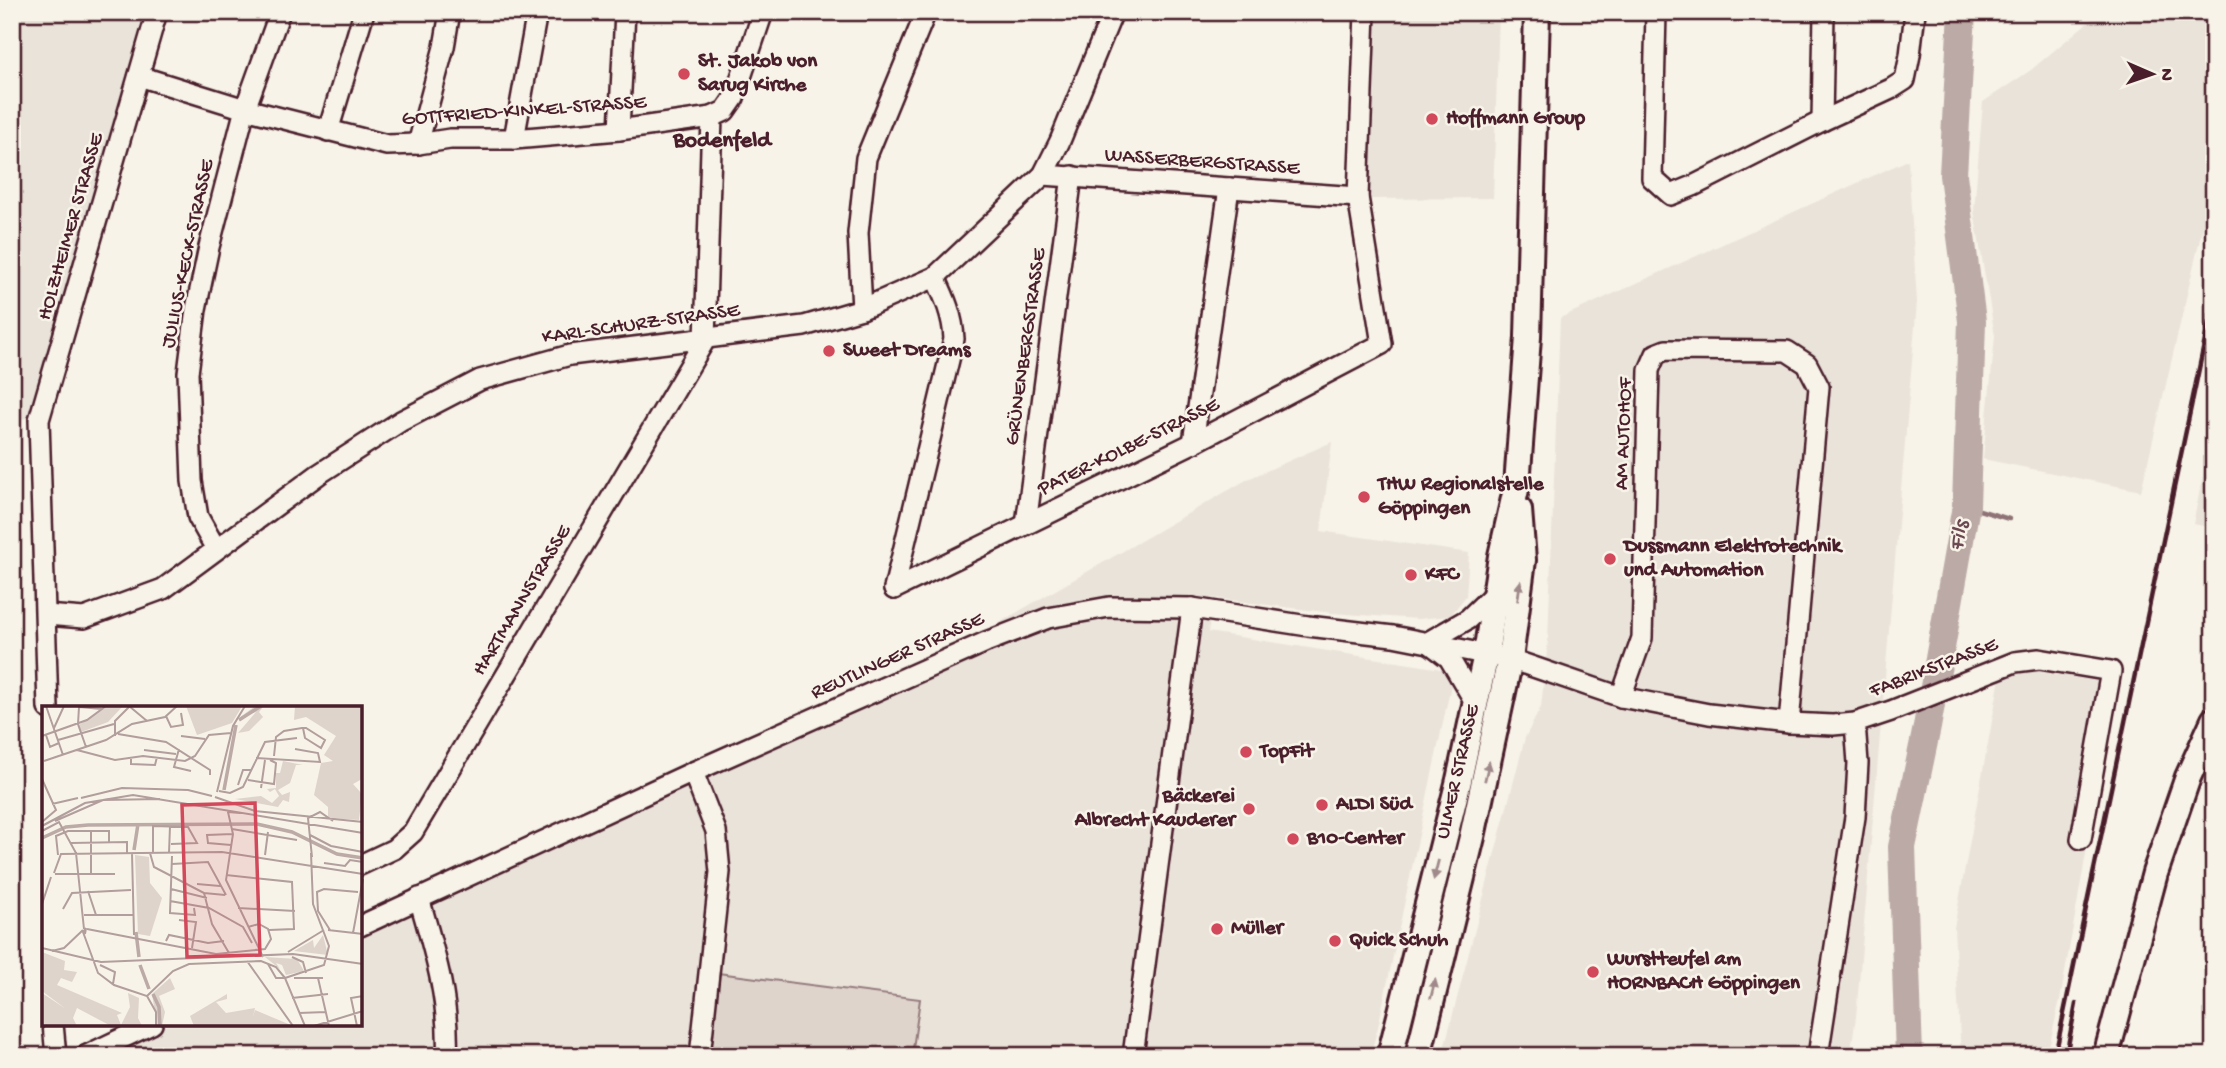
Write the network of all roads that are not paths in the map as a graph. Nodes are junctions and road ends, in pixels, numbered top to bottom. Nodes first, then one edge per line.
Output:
1 (157, 12) edge
2 (280, 12) edge
3 (363, 12) edge
4 (450, 12) edge
5 (537, 12) edge
6 (625, 12) edge
7 (763, 12) edge
8 (926, 12) edge
9 (1114, 12) edge
10 (1365, 12) edge
11 (1537, 12) edge
12 (1656, 12) edge
13 (1824, 12) edge
14 (1916, 12) edge
15 (139, 76) junction
16 (245, 109) junction
17 (712, 117) junction
18 (1822, 121) junction
19 (619, 130) junction
20 (328, 131) junction
21 (514, 139) junction
22 (418, 144) junction
23 (1043, 175) junction
24 (1072, 176) junction
25 (1229, 188) junction
26 (1358, 197) junction
27 (935, 277) junction
28 (862, 309) junction
29 (705, 340) junction
30 (1193, 443) junction
31 (1517, 485) junction
32 (1026, 524) junction
33 (216, 549) junction
34 (1496, 592) junction
35 (1192, 608) junction
36 (46, 615) junction
37 (1429, 642) junction
38 (1486, 654) junction
39 (1510, 659) junction
40 (1621, 696) junction
41 (1475, 702) junction
42 (48, 706) edge
43 (2214, 720) edge
44 (1789, 723) junction
45 (1855, 723) junction
46 (693, 772) junction
47 (2081, 839) dead end
48 (362, 864) edge
49 (419, 898) junction
50 (362, 925) edge
51 (53, 1026) edge
52 (148, 1026) edge
53 (56, 1056) edge
54 (85, 1056) edge
55 (447, 1056) edge
56 (700, 1056) edge
57 (1133, 1056) edge
58 (1390, 1056) edge
59 (1418, 1056) edge
60 (1818, 1056) edge
61 (2106, 1056) edge

1 - 15 street, HOLZHEIMER STRASSE
2 - 16 street, JULIUS-KECK-STRASSE
3 - 20 street
4 - 22 street
5 - 21 street
6 - 19 street
7 - 17 street
8 - 28 street
9 - 23 street, KARL-SCHURZ-STRASSE
10 - 26 street
11 - 31 main road, ULMER STRASSE
12 - 18 street
13 - 18 street
14 - 18 street
15 - 16 street, GOTTFRIED-KINKEL-STRASSE
15 - 36 street, HOLZHEIMER STRASSE
16 - 20 street, GOTTFRIED-KINKEL-STRASSE
16 - 33 street, JULIUS-KECK-STRASSE
17 - 19 street, GOTTFRIED-KINKEL-STRASSE
17 - 29 street
19 - 21 street, GOTTFRIED-KINKEL-STRASSE
20 - 22 street, GOTTFRIED-KINKEL-STRASSE
21 - 22 street, GOTTFRIED-KINKEL-STRASSE
23 - 24 street, WASSERBERGSTRASSE
23 - 27 street, KARL-SCHURZ-STRASSE
24 - 25 street, WASSERBERGSTRASSE
24 - 32 street, GRÜNENBERGSTRASSE
25 - 26 street, WASSERBERGSTRASSE
25 - 30 street
26 - 30 street, PATER-KOLBE-STRASSE
27 - 28 street, KARL-SCHURZ-STRASSE
27 - 32 street, PATER-KOLBE-STRASSE
28 - 29 street, KARL-SCHURZ-STRASSE
29 - 33 street, KARL-SCHURZ-STRASSE
29 - 48 street, HARTMANNSTRASSE
30 - 32 street, PATER-KOLBE-STRASSE
31 - 34 main road, ULMER STRASSE
39 -> 31 main road, ULMER STRASSE
33 - 36 street, KARL-SCHURZ-STRASSE
34 - 37 street
34 - 38 main road, ULMER STRASSE
35 - 37 street, REUTLINGER STRASSE
35 - 46 street, REUTLINGER STRASSE
35 - 57 street
36 - 42 street, HOLZHEIMER STRASSE
37 - 38 street, REUTLINGER STRASSE
37 - 41 street
38 - 39 street
38 - 41 main road, ULMER STRASSE
39 - 40 street
59 -> 39 main road, ULMER STRASSE
40 - 44 street
40 - 44 street, AM AUTOHOF
41 -> 58 main road, ULMER STRASSE
43 - 61 main road
44 - 45 street
45 - 47 street, FABRIKSTRASSE
45 - 60 street
46 - 49 street, REUTLINGER STRASSE
46 - 56 street
49 - 50 street
49 - 55 street
51 - 53 street
52 - 54 street

